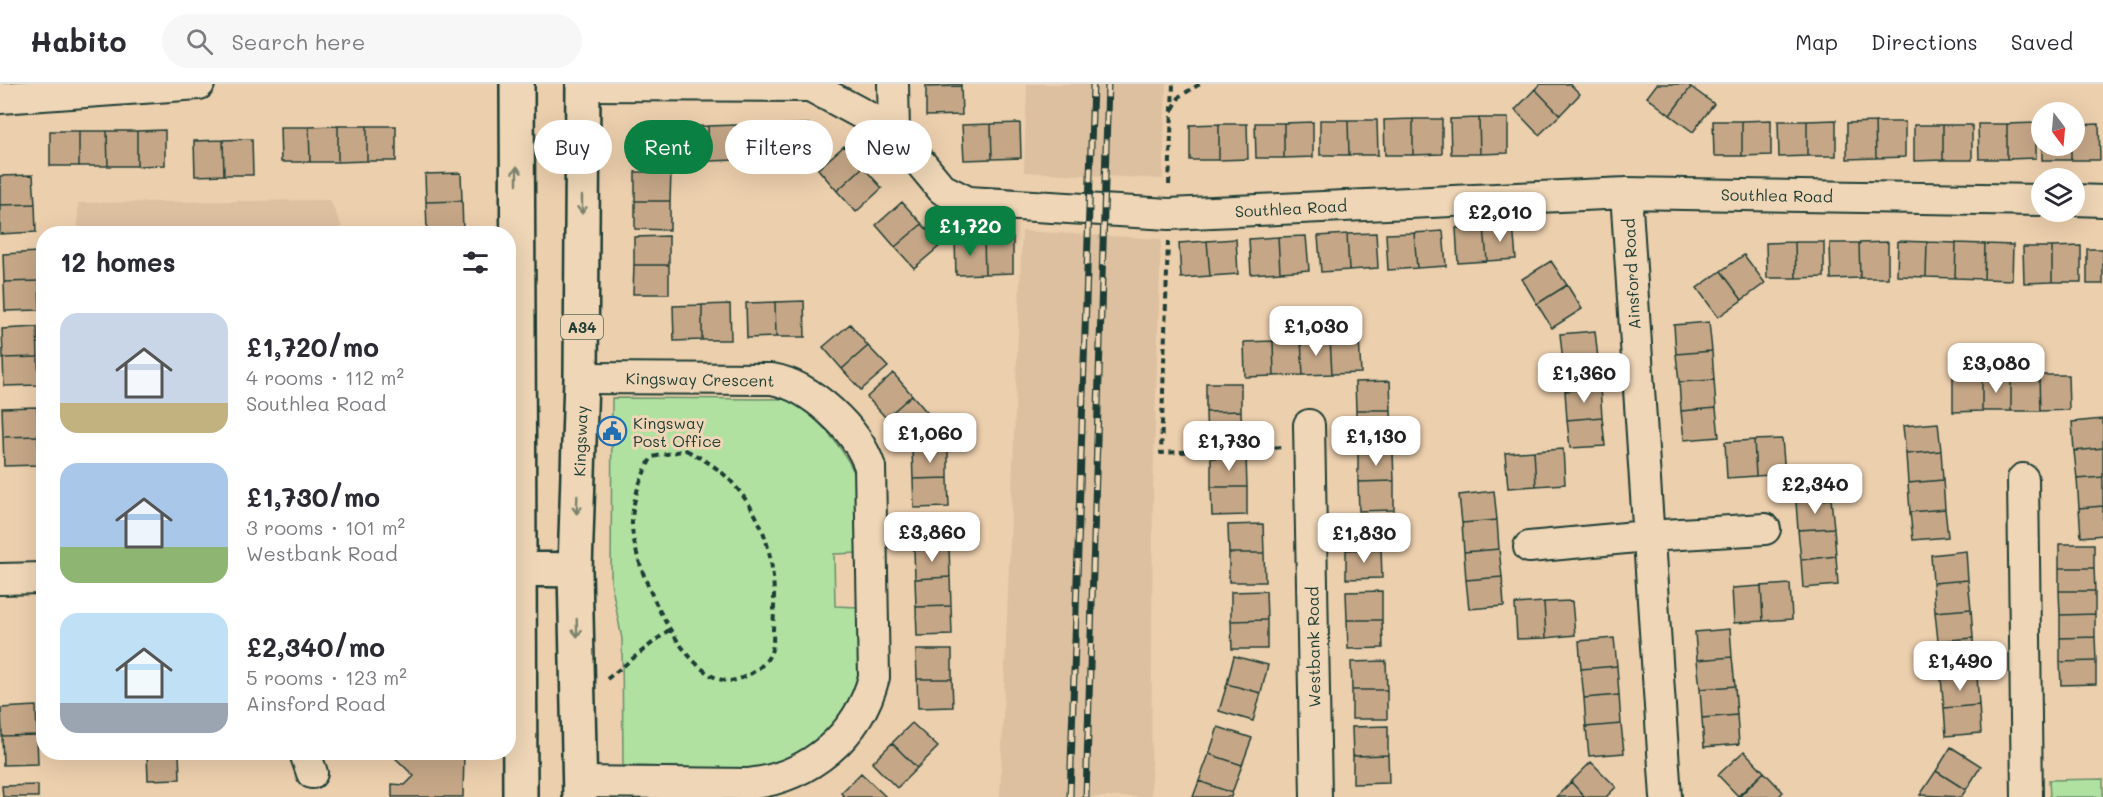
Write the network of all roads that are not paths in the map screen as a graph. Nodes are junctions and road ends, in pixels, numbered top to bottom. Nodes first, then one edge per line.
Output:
1 (199, 84) edge
2 (516, 84) edge
3 (893, 84) edge
4 (583, 85) edge
5 (810, 85) edge
6 (0, 98) edge
7 (874, 120) edge
8 (894, 120) edge
9 (930, 174) edge
10 (1626, 193) junction
11 (2031, 200) edge
12 (2085, 200) edge
13 (2103, 201) edge
14 (515, 226) edge
15 (581, 378) junction
16 (1309, 436) road end
17 (2023, 479) dead end
18 (1764, 529) dead end
19 (1647, 536) junction
20 (1528, 547) dead end
21 (516, 569) edge
22 (576, 570) junction
23 (36, 578) edge
24 (0, 579) edge
25 (516, 645) edge
26 (580, 790) edge
27 (520, 797) edge
28 (1316, 797) edge
29 (1666, 797) edge
30 (2027, 797) edge

1 - 6 street
14 -> 2 highway
3 - 8 street
4 - 5 street, Southlea Road
4 -> 15 highway, Kingsway / A34
5 - 7 street, Southlea Road
9 - 10 street, Southlea Road
10 - 11 street, Southlea Road
10 - 19 street, Ainsford Road
12 - 13 street
15 -> 22 highway, Kingsway / A34
15 - 26 street, Kingsway Crescent
16 - 28 street, Westbank Road
17 - 30 street
18 - 19 street
19 - 20 street
19 - 29 street, Ainsford Road
21 - 22 highway
22 -> 26 highway, Kingsway / A34
23 - 24 street
25 - 27 highway

